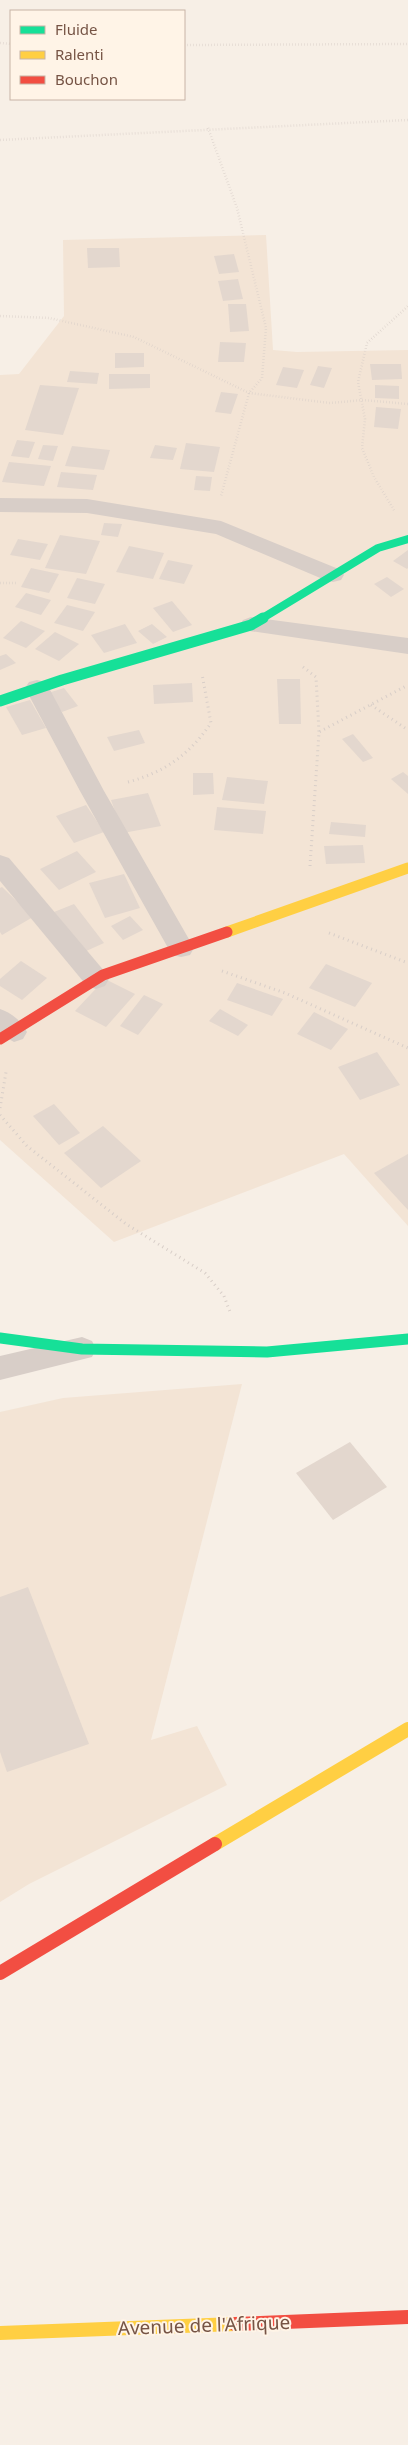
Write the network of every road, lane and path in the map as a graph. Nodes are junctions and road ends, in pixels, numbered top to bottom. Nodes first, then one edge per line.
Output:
1 (408, 44) edge
2 (185, 45) edge
3 (408, 120) edge
4 (208, 128) junction
5 (0, 140) edge
6 (408, 306) edge
7 (0, 316) edge
8 (249, 393) junction
9 (363, 400) junction
10 (408, 404) edge
11 (0, 504) edge
12 (398, 518) dead end
13 (221, 528) junction
14 (408, 539) edge
15 (333, 575) junction
16 (0, 583) edge
17 (16, 583) dead end
18 (251, 625) junction
19 (195, 641) junction
20 (408, 646) edge
21 (302, 665) dead end
22 (408, 685) edge
23 (37, 688) junction
24 (0, 701) edge
25 (370, 705) junction
26 (408, 730) edge
27 (319, 732) junction
28 (92, 791) junction
29 (0, 864) edge
30 (408, 868) edge
31 (310, 903) junction
32 (181, 948) junction
33 (408, 963) edge
34 (96, 979) junction
35 (4, 1030) edge
36 (408, 1048) edge
37 (0, 1115) edge
38 (0, 1338) edge
39 (408, 1339) edge
40 (82, 1349) junction
41 (240, 1352) junction
42 (0, 1368) edge
43 (408, 1729) edge
44 (0, 1973) edge
45 (408, 2318) edge
46 (0, 2333) edge

1 - 2 path
3 - 4 path
4 - 5 path
4 - 8 path
6 - 9 path
7 - 8 path
8 - 9 path
8 - 13 path
9 - 10 path
9 - 12 path
11 - 13 street
13 - 15 street
14 - 15 street
15 - 18 street
16 - 17 path
18 - 19 street
18 - 20 street
19 - 23 street
19 - 28 path
21 - 27 path
22 - 25 path
23 - 24 street
23 - 28 street
25 - 26 path
25 - 27 path
27 - 31 path
28 - 32 street
29 - 34 street
30 - 31 street
31 - 32 street
31 - 33 path
32 - 34 street
32 - 36 path
34 - 35 street
37 - 41 path
38 - 40 street
39 - 41 street
40 - 41 street
40 - 42 street
43 - 44 street
45 - 46 street, Avenue de l'Afrique

